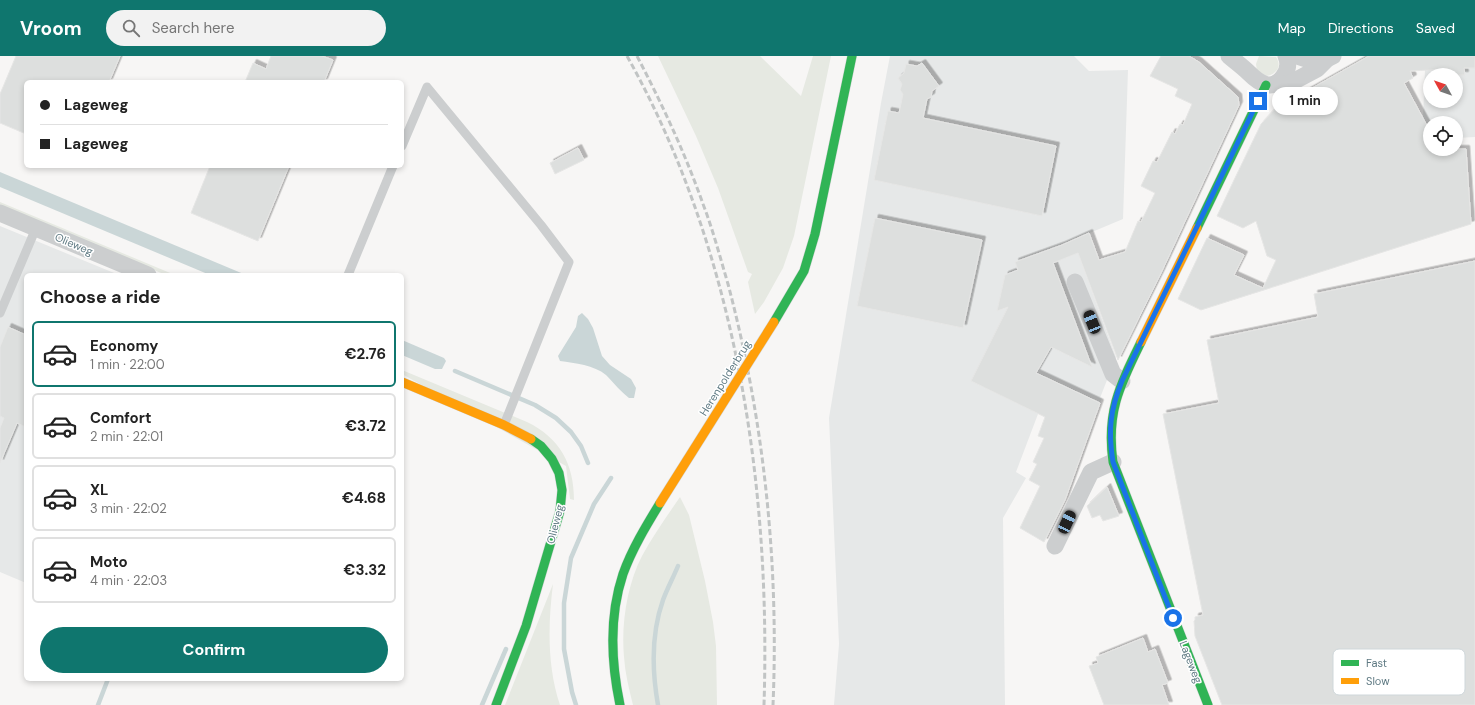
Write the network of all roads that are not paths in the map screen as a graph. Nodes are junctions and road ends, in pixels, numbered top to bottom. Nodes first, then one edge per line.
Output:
1 (852, 56) edge
2 (1230, 56) edge
3 (1250, 56) edge
4 (1286, 56) edge
5 (1297, 56) edge
6 (1330, 58) edge
7 (1250, 74) junction
8 (1272, 84) junction
9 (404, 141) edge
10 (393, 168) edge
11 (0, 213) edge
12 (36, 228) junction
13 (143, 273) edge
14 (349, 273) edge
15 (1075, 282) dead end
16 (0, 312) edge
17 (1122, 381) junction
18 (404, 383) edge
19 (504, 425) junction
20 (1113, 462) junction
21 (1055, 546) dead end
22 (496, 705) edge
23 (620, 705) edge
24 (1208, 705) edge

1 - 23 street, Herenpolderbrug, bridge
2 - 7 street
3 - 7 street
4 - 8 street
5 - 6 street
6 - 8 street
7 - 8 street
8 - 17 street, Lageweg
9 - 19 lane
10 - 14 lane
11 - 12 street, Olieweg
12 - 13 street, Olieweg
12 - 16 lane
15 - 17 street
17 - 20 street, Lageweg
18 - 19 street, Olieweg
19 - 22 street, Olieweg
20 - 21 street
20 - 24 street, Lageweg

